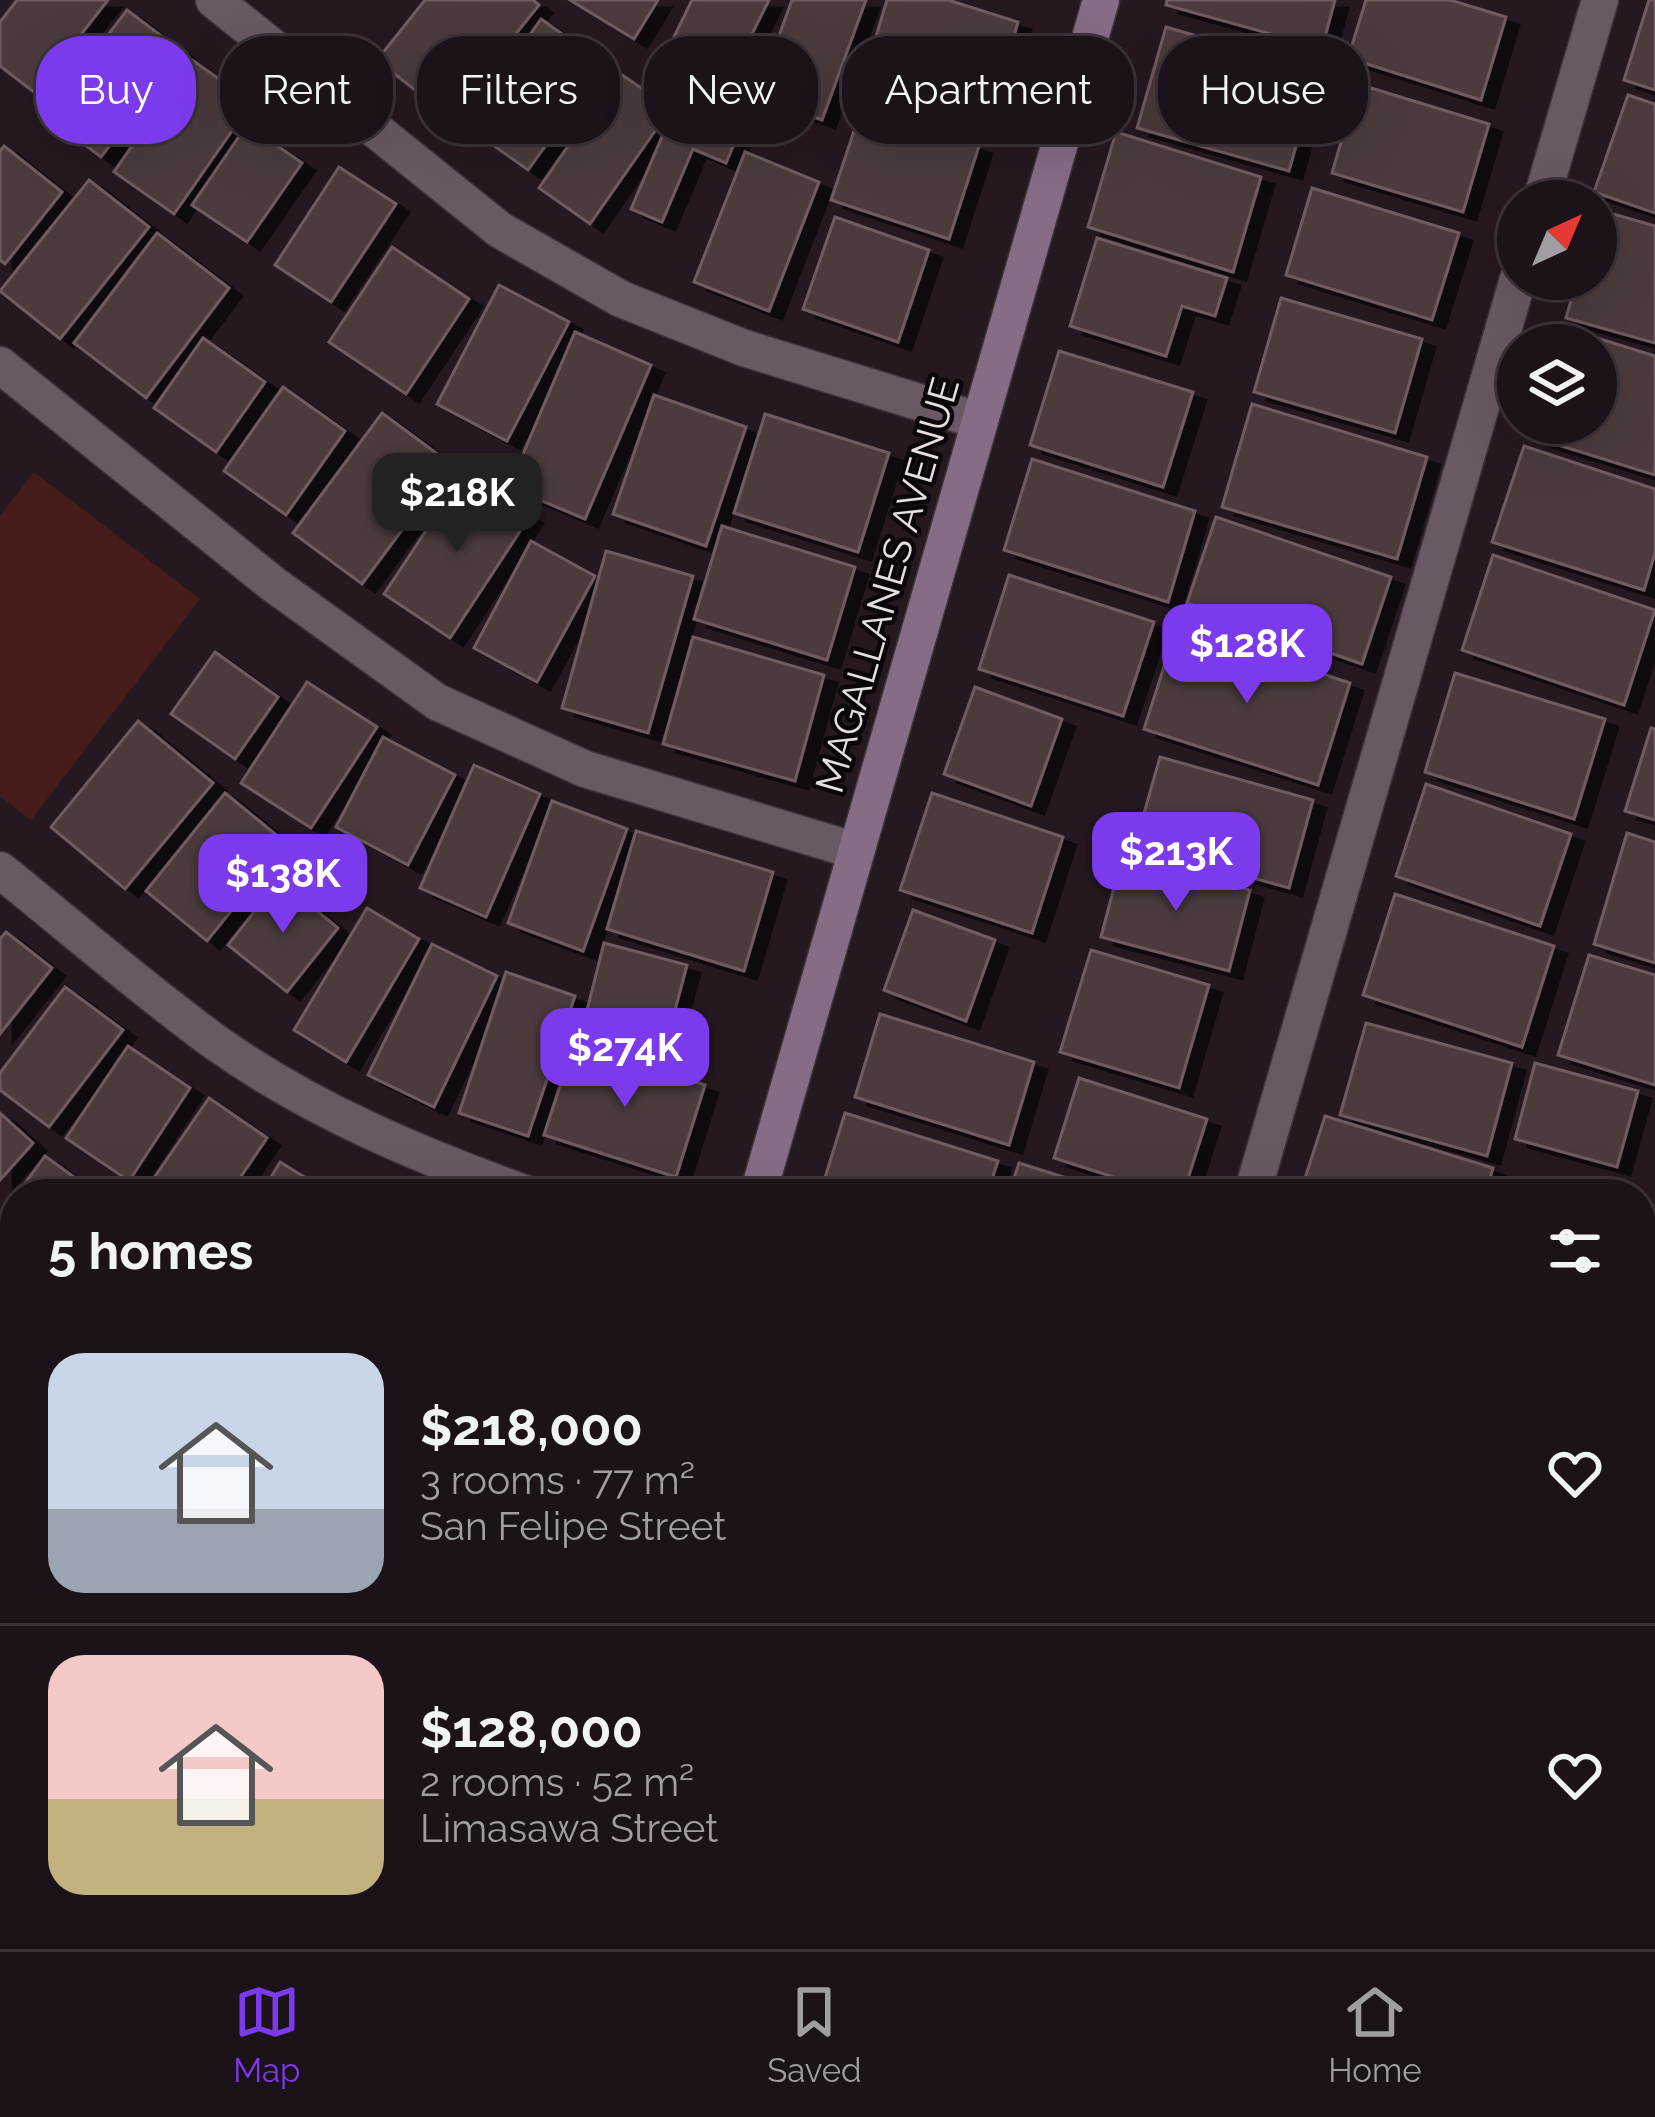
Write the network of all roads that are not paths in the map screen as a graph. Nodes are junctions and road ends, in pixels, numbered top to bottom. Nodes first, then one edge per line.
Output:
1 (214, 0) edge
2 (1101, 0) edge
3 (1600, 0) edge
4 (1547, 180) edge
5 (1513, 300) edge
6 (0, 364) edge
7 (980, 421) junction
8 (853, 850) junction
9 (0, 870) edge
10 (485, 1179) edge
11 (762, 1179) edge
12 (1256, 1179) edge

1 - 7 street
2 - 7 street, MAGALLANES AVENUE
3 - 4 street
5 - 12 street
6 - 8 street
7 - 8 street, MAGALLANES AVENUE
8 - 11 street, MAGALLANES AVENUE
9 - 10 street

